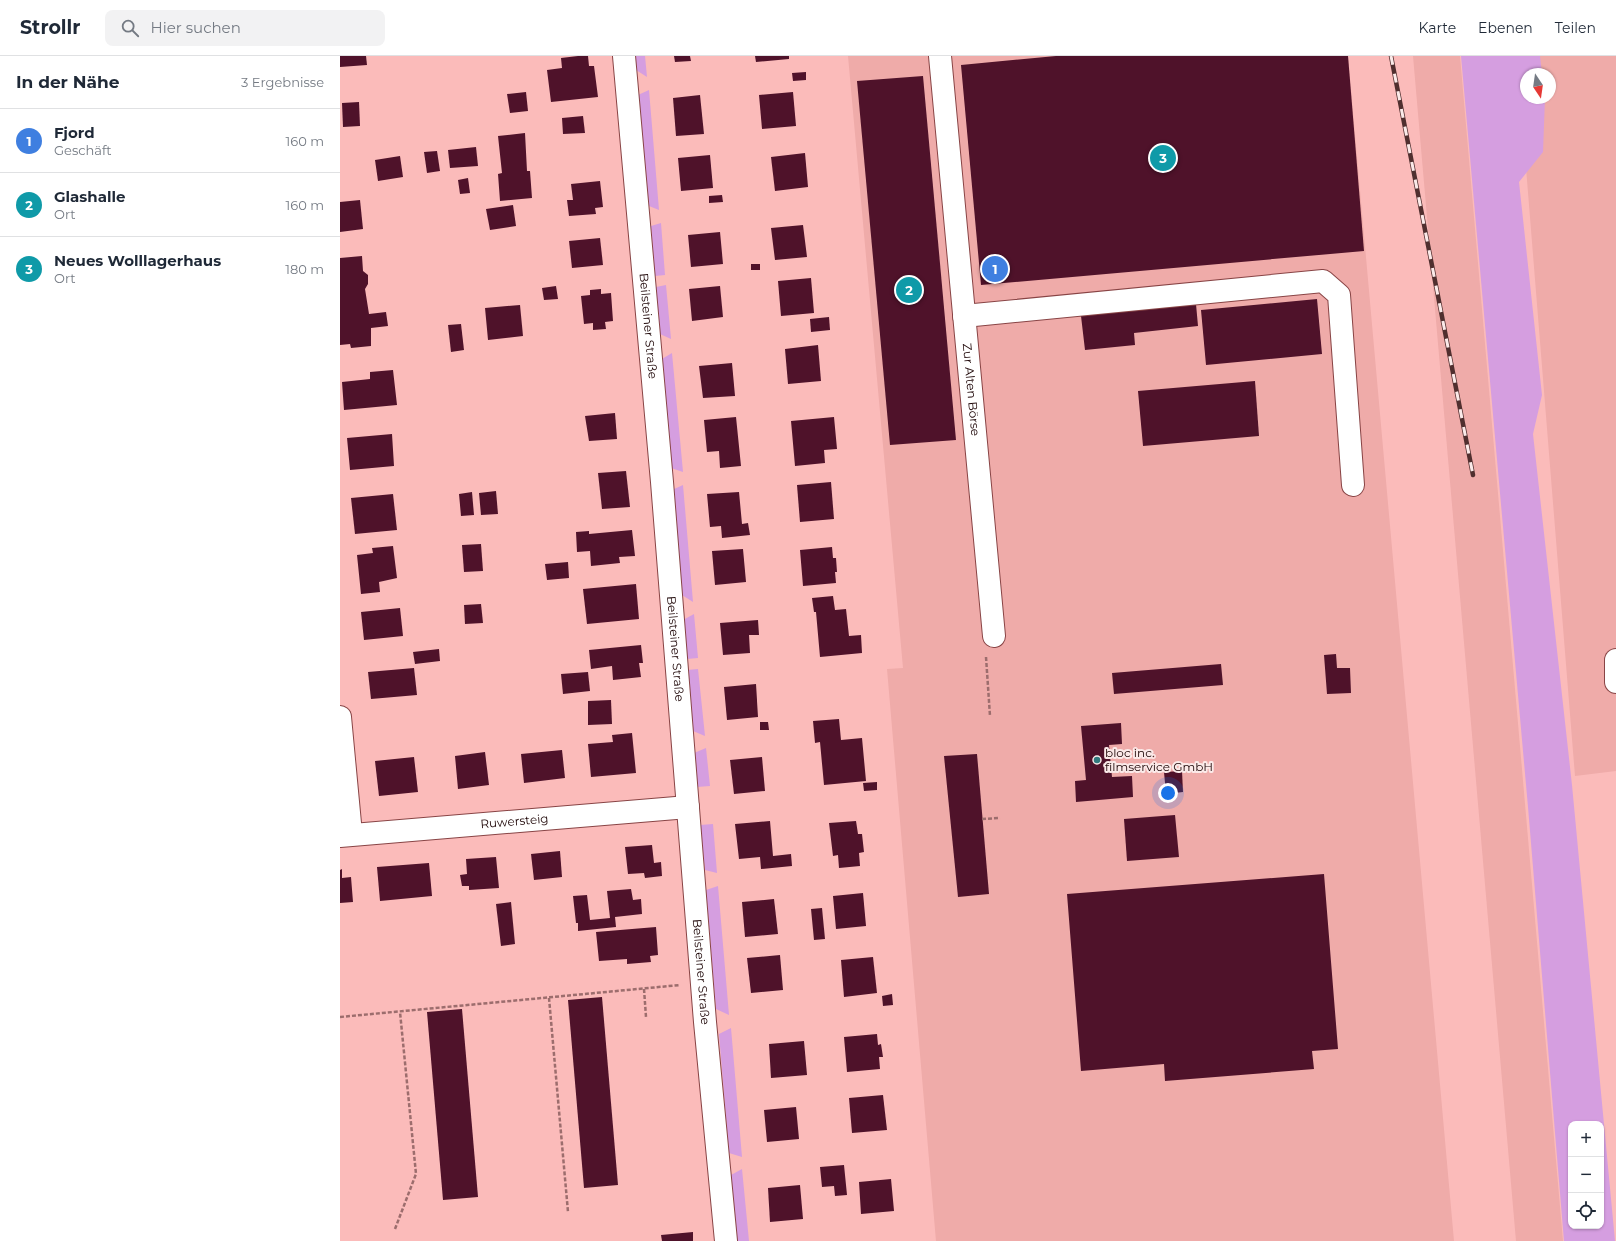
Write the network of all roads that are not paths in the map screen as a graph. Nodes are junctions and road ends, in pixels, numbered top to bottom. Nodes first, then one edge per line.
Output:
1 (624, 56) edge
2 (940, 56) edge
3 (964, 316) junction
4 (1353, 485) dead end
5 (994, 636) road end
6 (1616, 660) edge
7 (1616, 682) edge
8 (340, 717) edge
9 (688, 807) junction
10 (345, 835) edge
11 (726, 1241) edge

1 - 9 street, Beilsteiner Straße
2 - 3 street, Zur Alten Börse
3 - 4 street
3 - 5 street, Zur Alten Börse
6 - 7 street
8 - 10 street
9 - 10 street, Ruwersteig
9 - 11 street, Beilsteiner Straße

